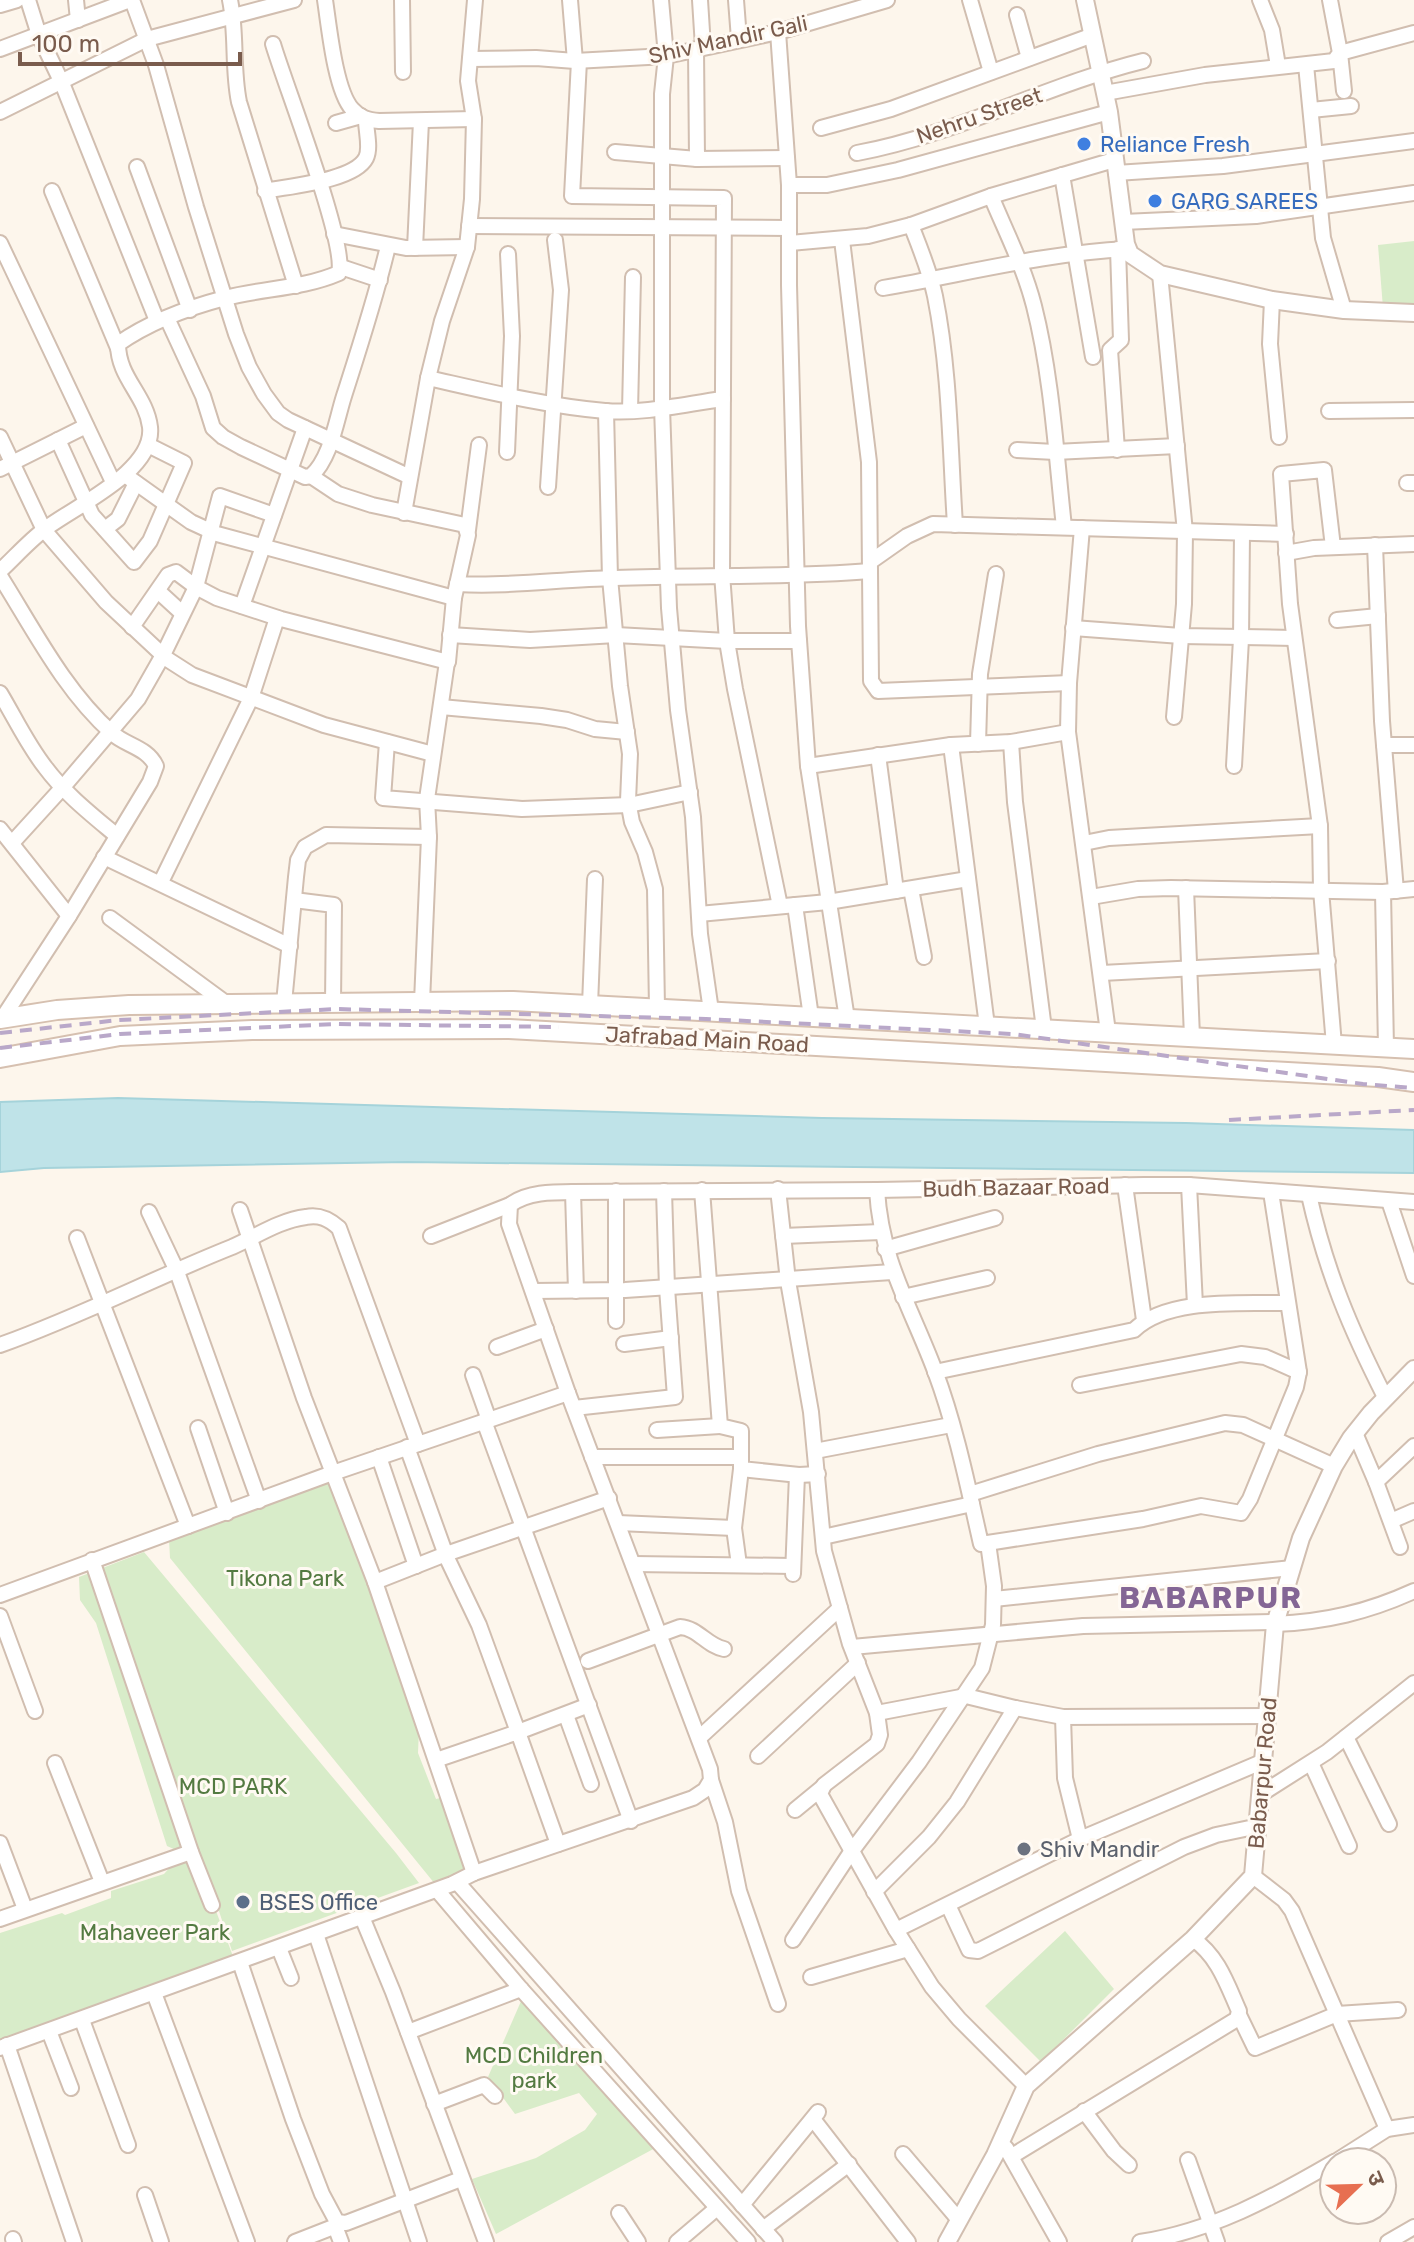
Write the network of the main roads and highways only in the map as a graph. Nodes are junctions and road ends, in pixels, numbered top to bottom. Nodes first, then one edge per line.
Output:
1 (1, 1019) edge
2 (1414, 1049) edge
3 (0, 1058) edge
4 (1414, 1082) edge

1 - 2 main road, Jafrabad Main Road
3 - 4 main road, Jafrabad Main Road

